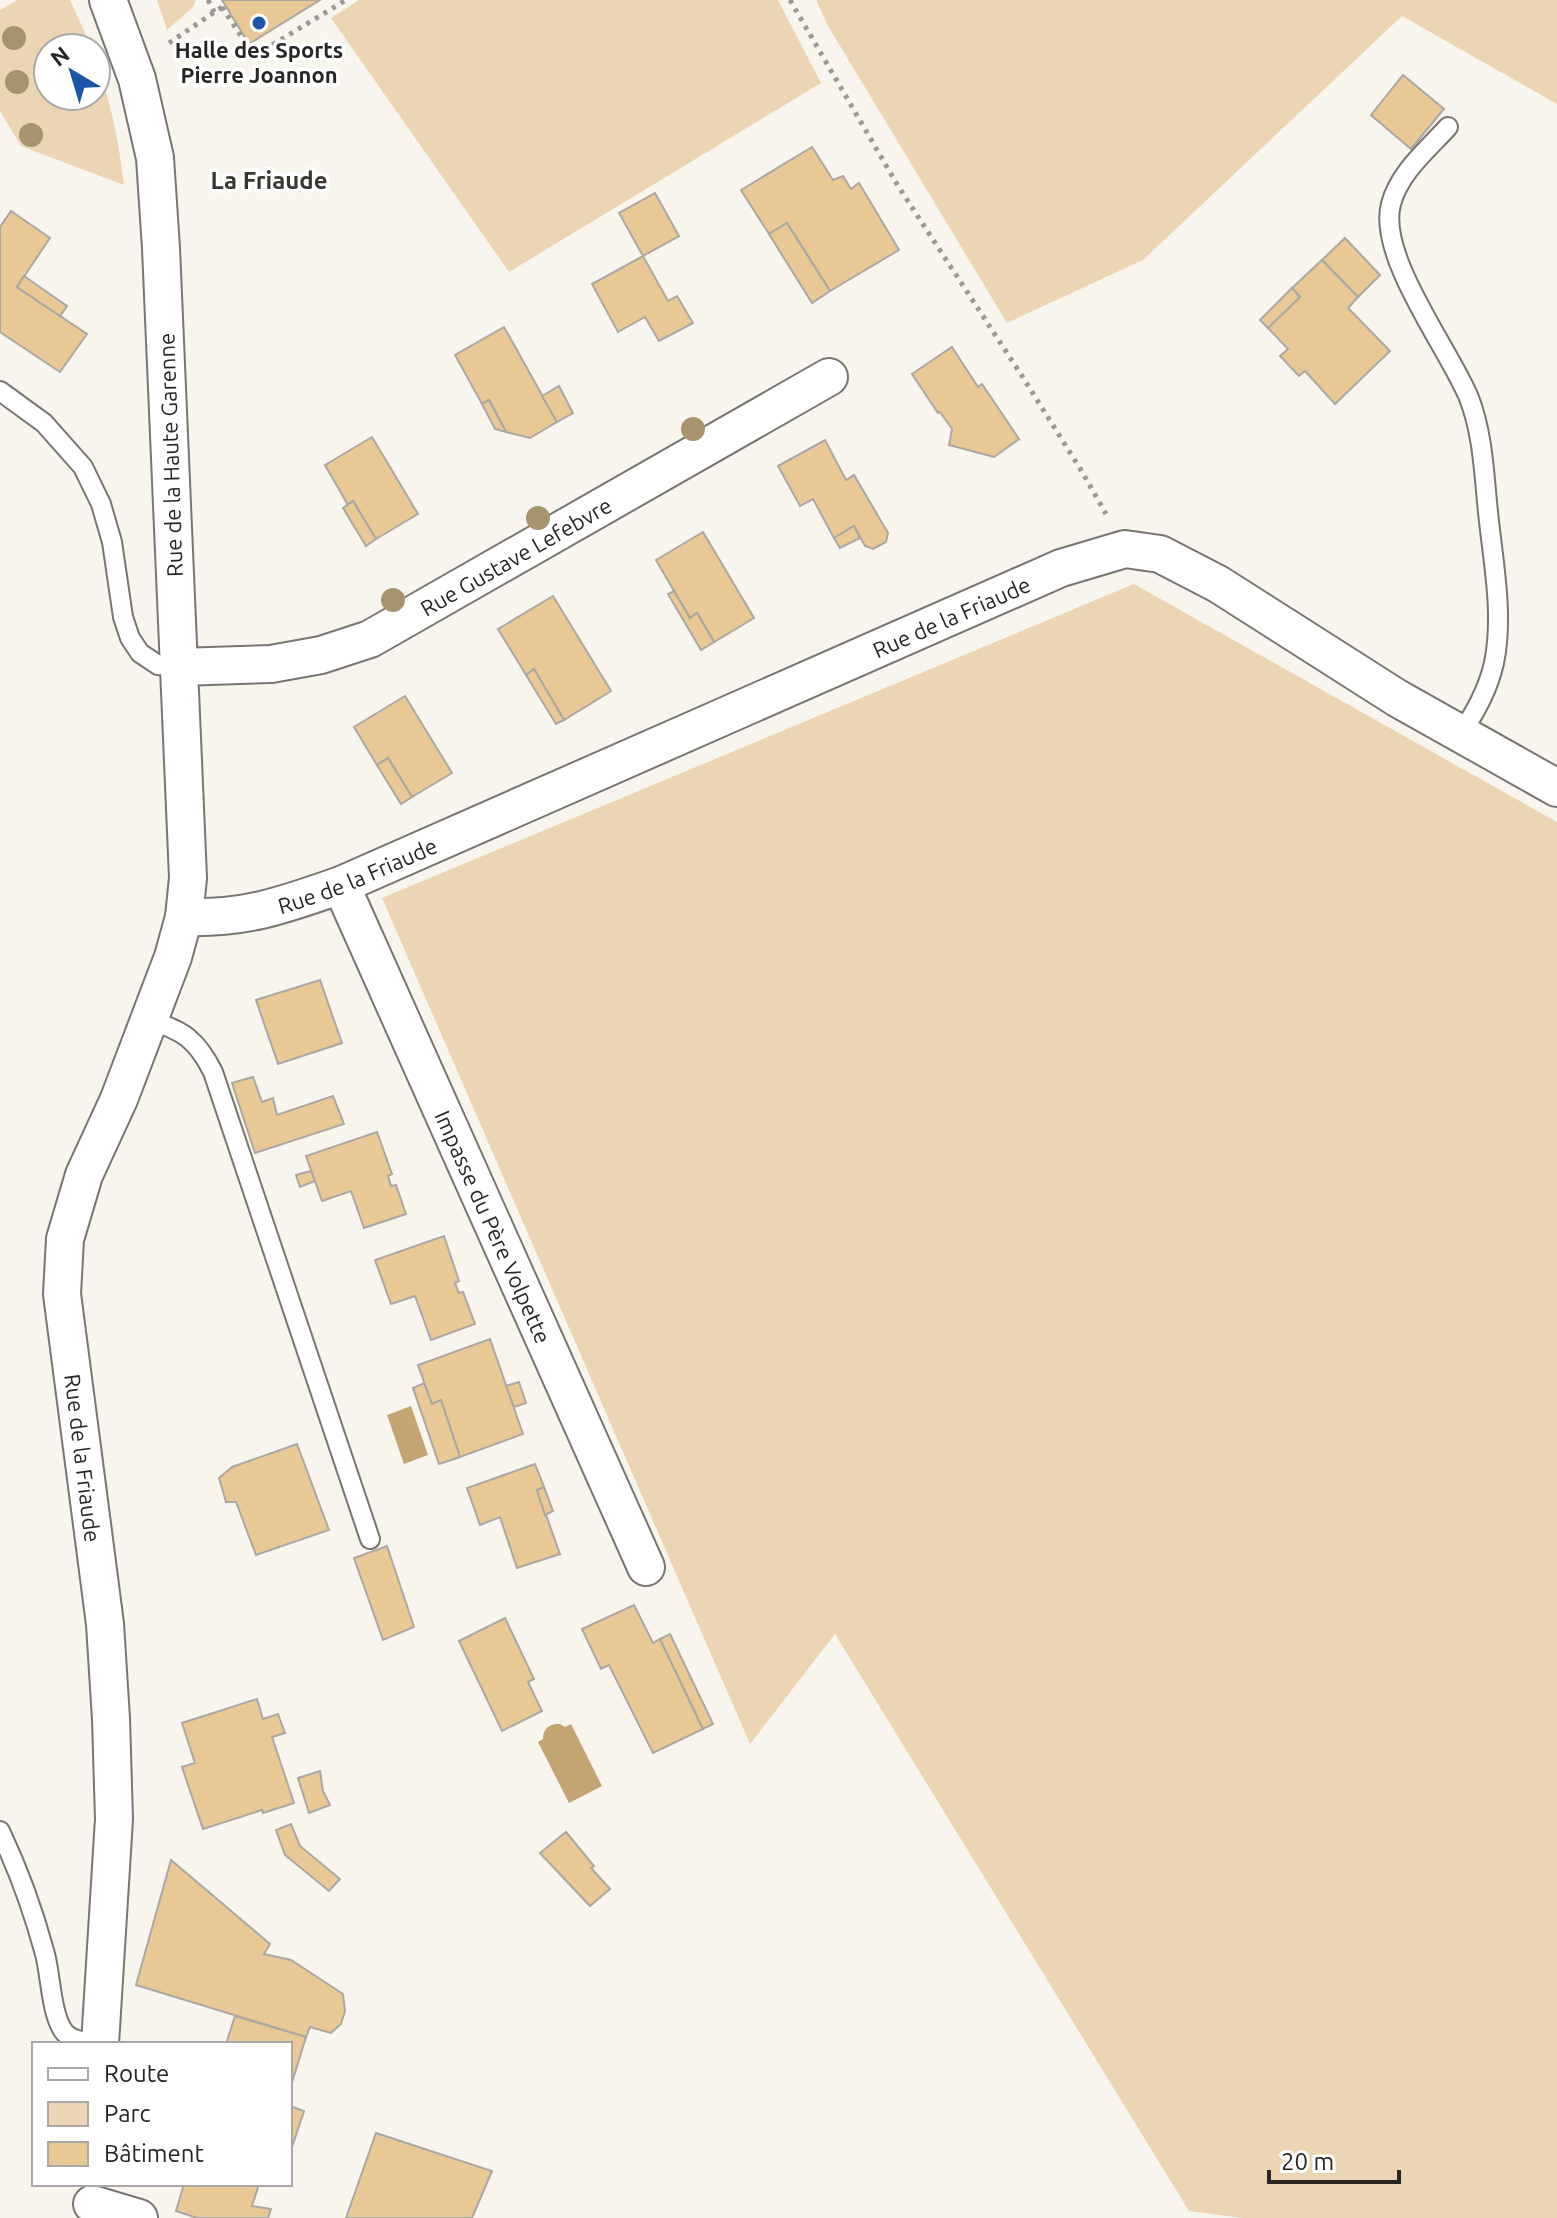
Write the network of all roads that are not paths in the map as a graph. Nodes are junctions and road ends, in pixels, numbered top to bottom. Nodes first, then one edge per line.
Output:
1 (108, 0) edge
2 (1448, 127) dead end
3 (829, 377) dead end
4 (0, 391) edge
5 (179, 667) junction
6 (1461, 734) junction
7 (1557, 788) edge
8 (341, 885) junction
9 (184, 917) junction
10 (149, 1020) junction
11 (370, 1539) dead end
12 (646, 1567) dead end
13 (0, 1831) edge
14 (88, 2042) edge
15 (100, 2042) edge
16 (91, 2202) edge
17 (139, 2218) edge

1 - 5 street, Rue de la Haute Garenne
2 - 6 lane
3 - 5 street, Rue Gustave Lefebvre
4 - 5 lane
5 - 9 street, Rue de la Haute Garenne
6 - 7 street, Rue de la Friaude
6 - 8 street, Rue de la Friaude
8 - 9 street, Rue de la Friaude
8 - 12 street, Impasse du Père Volpette
9 - 10 street, Rue de la Friaude
10 - 11 lane
10 - 15 street, Rue de la Friaude
13 - 14 lane
16 - 17 street

